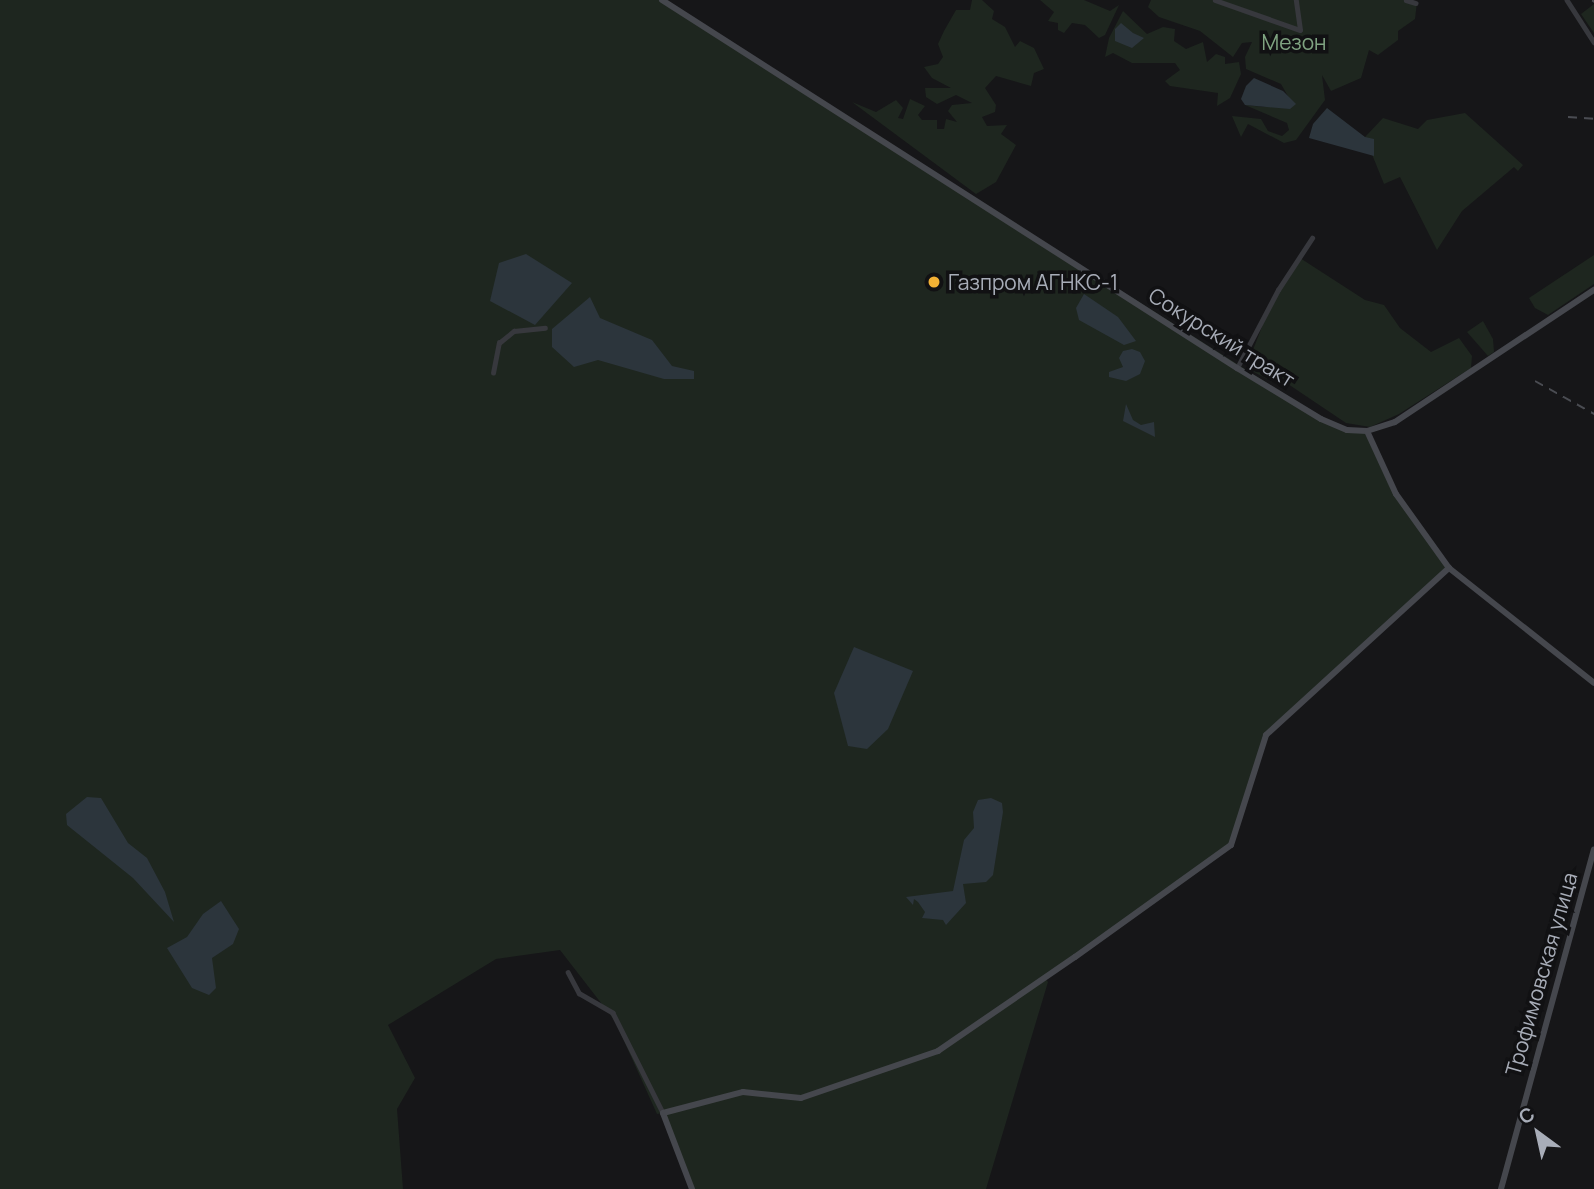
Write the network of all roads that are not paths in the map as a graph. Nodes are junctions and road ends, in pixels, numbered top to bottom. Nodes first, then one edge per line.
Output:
1 (662, 0) edge
2 (1215, 0) edge
3 (1296, 0) edge
4 (1406, 0) edge
5 (1567, 0) edge
6 (1416, 3) dead end
7 (1594, 41) edge
8 (1312, 238) dead end
9 (1594, 290) edge
10 (545, 328) dead end
11 (1237, 368) junction
12 (494, 373) dead end
13 (1367, 431) junction
14 (1449, 568) junction
15 (1594, 683) edge
16 (1594, 849) edge
17 (568, 972) dead end
18 (663, 1113) junction
19 (692, 1189) edge
20 (1501, 1189) edge

1 - 11 street, Сокурский тракт
2 - 3 street
4 - 6 street
5 - 7 street
8 - 11 street
9 - 13 street
10 - 12 street
11 - 13 street, Сокурский тракт
13 - 14 street
14 - 15 street
14 - 18 street
16 - 20 street, Трофимовская улица
17 - 18 street
18 - 19 street

